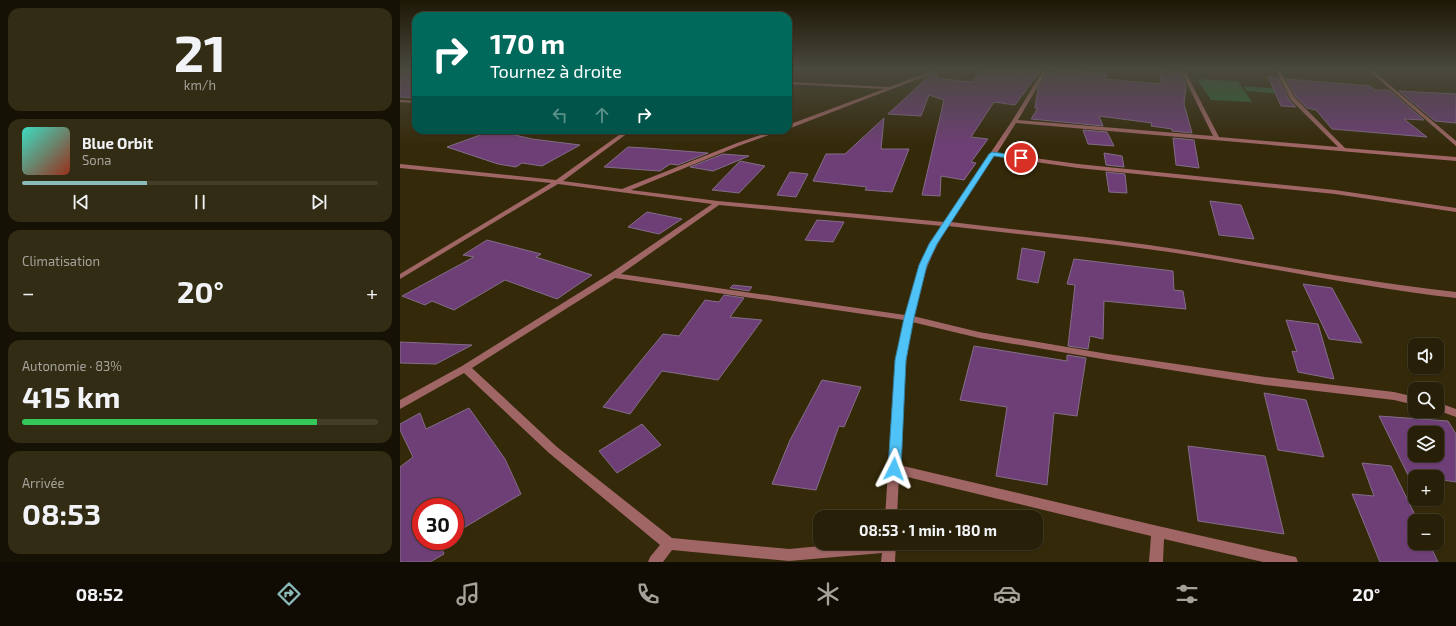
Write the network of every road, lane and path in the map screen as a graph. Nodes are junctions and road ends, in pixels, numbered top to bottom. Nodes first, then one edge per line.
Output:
1 (871, 95) edge
2 (1030, 95) edge
3 (1195, 95) edge
4 (1292, 95) edge
5 (1399, 95) edge
6 (400, 101) edge
7 (412, 102) edge
8 (1014, 121) junction
9 (792, 125) edge
10 (623, 134) edge
11 (768, 134) edge
12 (1217, 139) junction
13 (1456, 144) edge
14 (1344, 150) junction
15 (992, 154) junction
16 (1456, 159) edge
17 (400, 166) edge
18 (557, 182) junction
19 (621, 191) junction
20 (718, 203) junction
21 (1456, 210) edge
22 (946, 224) junction
23 (614, 275) junction
24 (400, 277) edge
25 (1456, 295) edge
26 (909, 318) junction
27 (465, 368) junction
28 (1408, 399) edge
29 (400, 405) edge
30 (1444, 409) edge
31 (1456, 413) edge
32 (894, 469) junction
33 (891, 510) edge
34 (1158, 532) junction
35 (669, 544) junction
36 (839, 550) edge
37 (889, 550) edge
38 (655, 562) edge
39 (888, 562) edge
40 (1156, 562) edge
41 (1291, 562) edge

1 - 9 street
2 - 8 street
3 - 12 street
4 - 14 street
5 - 13 street
6 - 7 street
8 - 12 street
8 - 15 street
10 - 18 street
11 - 19 street
12 - 14 street
14 - 16 street
15 - 21 street
15 - 22 street
17 - 18 street
18 - 19 street
18 - 24 street
19 - 20 street
20 - 22 street
20 - 23 street
22 - 25 street
22 - 26 street
23 - 26 street
23 - 27 street
26 - 28 street
26 - 32 street
27 - 29 street
27 - 35 street
30 - 31 street
32 - 33 street
32 - 34 street
34 - 40 street
34 - 41 street
35 - 36 street
35 - 38 street
37 - 39 street

